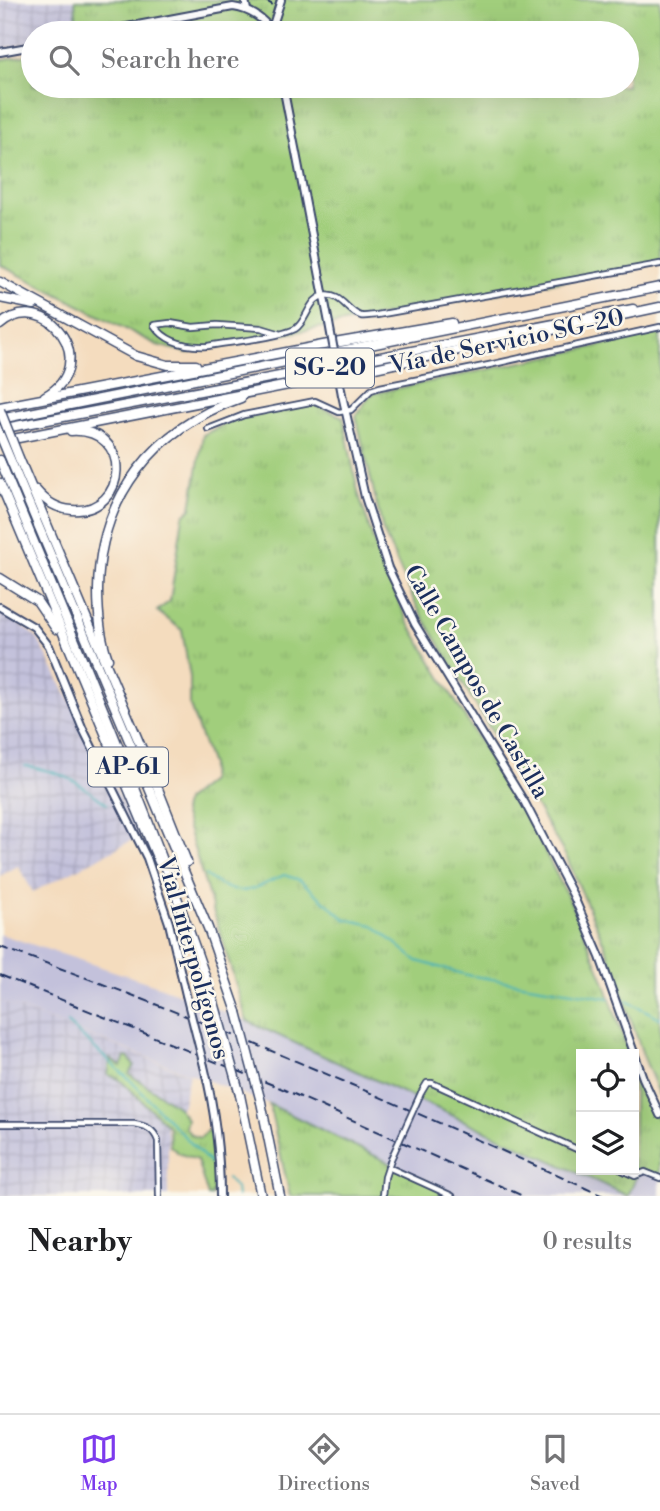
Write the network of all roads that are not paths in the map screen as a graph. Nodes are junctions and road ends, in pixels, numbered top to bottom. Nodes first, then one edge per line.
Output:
1 (243, 0) edge
2 (281, 0) edge
3 (225, 8) junction
4 (247, 10) junction
5 (277, 12) junction
6 (261, 19) joint
7 (157, 21) edge
8 (275, 21) edge
9 (21, 48) edge
10 (0, 52) edge
11 (285, 98) edge
12 (660, 264) edge
13 (0, 282) edge
14 (660, 287) edge
15 (323, 296) junction
16 (0, 298) edge
17 (575, 303) junction
18 (660, 306) edge
19 (0, 325) edge
20 (660, 327) edge
21 (84, 329) junction
22 (278, 333) junction
23 (248, 359) junction
24 (324, 378) junction
25 (21, 403) junction
26 (0, 408) edge
27 (346, 411) junction
28 (0, 419) edge
29 (0, 429) edge
30 (208, 429) dead end
31 (40, 433) junction
32 (0, 435) edge
33 (0, 441) edge
34 (8, 461) edge
35 (25, 471) junction
36 (0, 483) edge
37 (0, 580) edge
38 (0, 607) edge
39 (84, 684) junction
40 (135, 730) junction
41 (189, 928) junction
42 (208, 928) junction
43 (660, 1115) edge
44 (0, 1124) edge
45 (576, 1149) edge
46 (388, 1167) junction
47 (639, 1174) edge
48 (660, 1178) edge
49 (159, 1196) edge
50 (220, 1196) edge
51 (261, 1196) edge
52 (280, 1196) edge
53 (383, 1196) edge
54 (452, 1196) edge

1 - 3 main road
1 - 4 main road
2 - 5 main road
3 - 4 main road
3 - 7 main road
4 - 6 main road
5 - 6 main road
5 - 8 main road
9 - 10 main road
11 - 15 main road, Calle Campos de Castilla
12 - 15 street, Vía de Servicio SG-20
13 - 21 highway
14 - 17 highway, SG-20
15 - 22 street
15 - 27 main road, Calle Campos de Castilla, bridge
16 - 21 highway
17 - 23 highway
17 - 28 highway, SG-20
18 - 24 highway
18 - 29 highway, SG-20
19 - 25 highway
20 - 27 street, Vía de Servicio SG-20
21 - 23 highway
22 - 22 street
23 - 25 highway
24 - 31 highway
24 - 40 highway
25 - 26 highway
26 - 34 highway, bridge
27 - 30 street
27 - 43 main road, Calle Campos de Castilla
31 - 33 highway
31 - 35 highway
32 - 34 highway, AP-61, bridge
34 - 35 highway
34 - 41 highway, AP-61
34 - 42 highway, AP-61
35 - 40 highway
36 - 39 highway
37 - 39 highway
38 - 50 main road, Vial Interpolígonos, bridge
39 - 41 highway
40 - 42 highway
41 - 51 highway, AP-61, bridge
42 - 52 highway, AP-61, bridge
44 - 49 street
45 - 46 street, bridge
46 - 53 street
46 - 54 street
47 - 48 street

